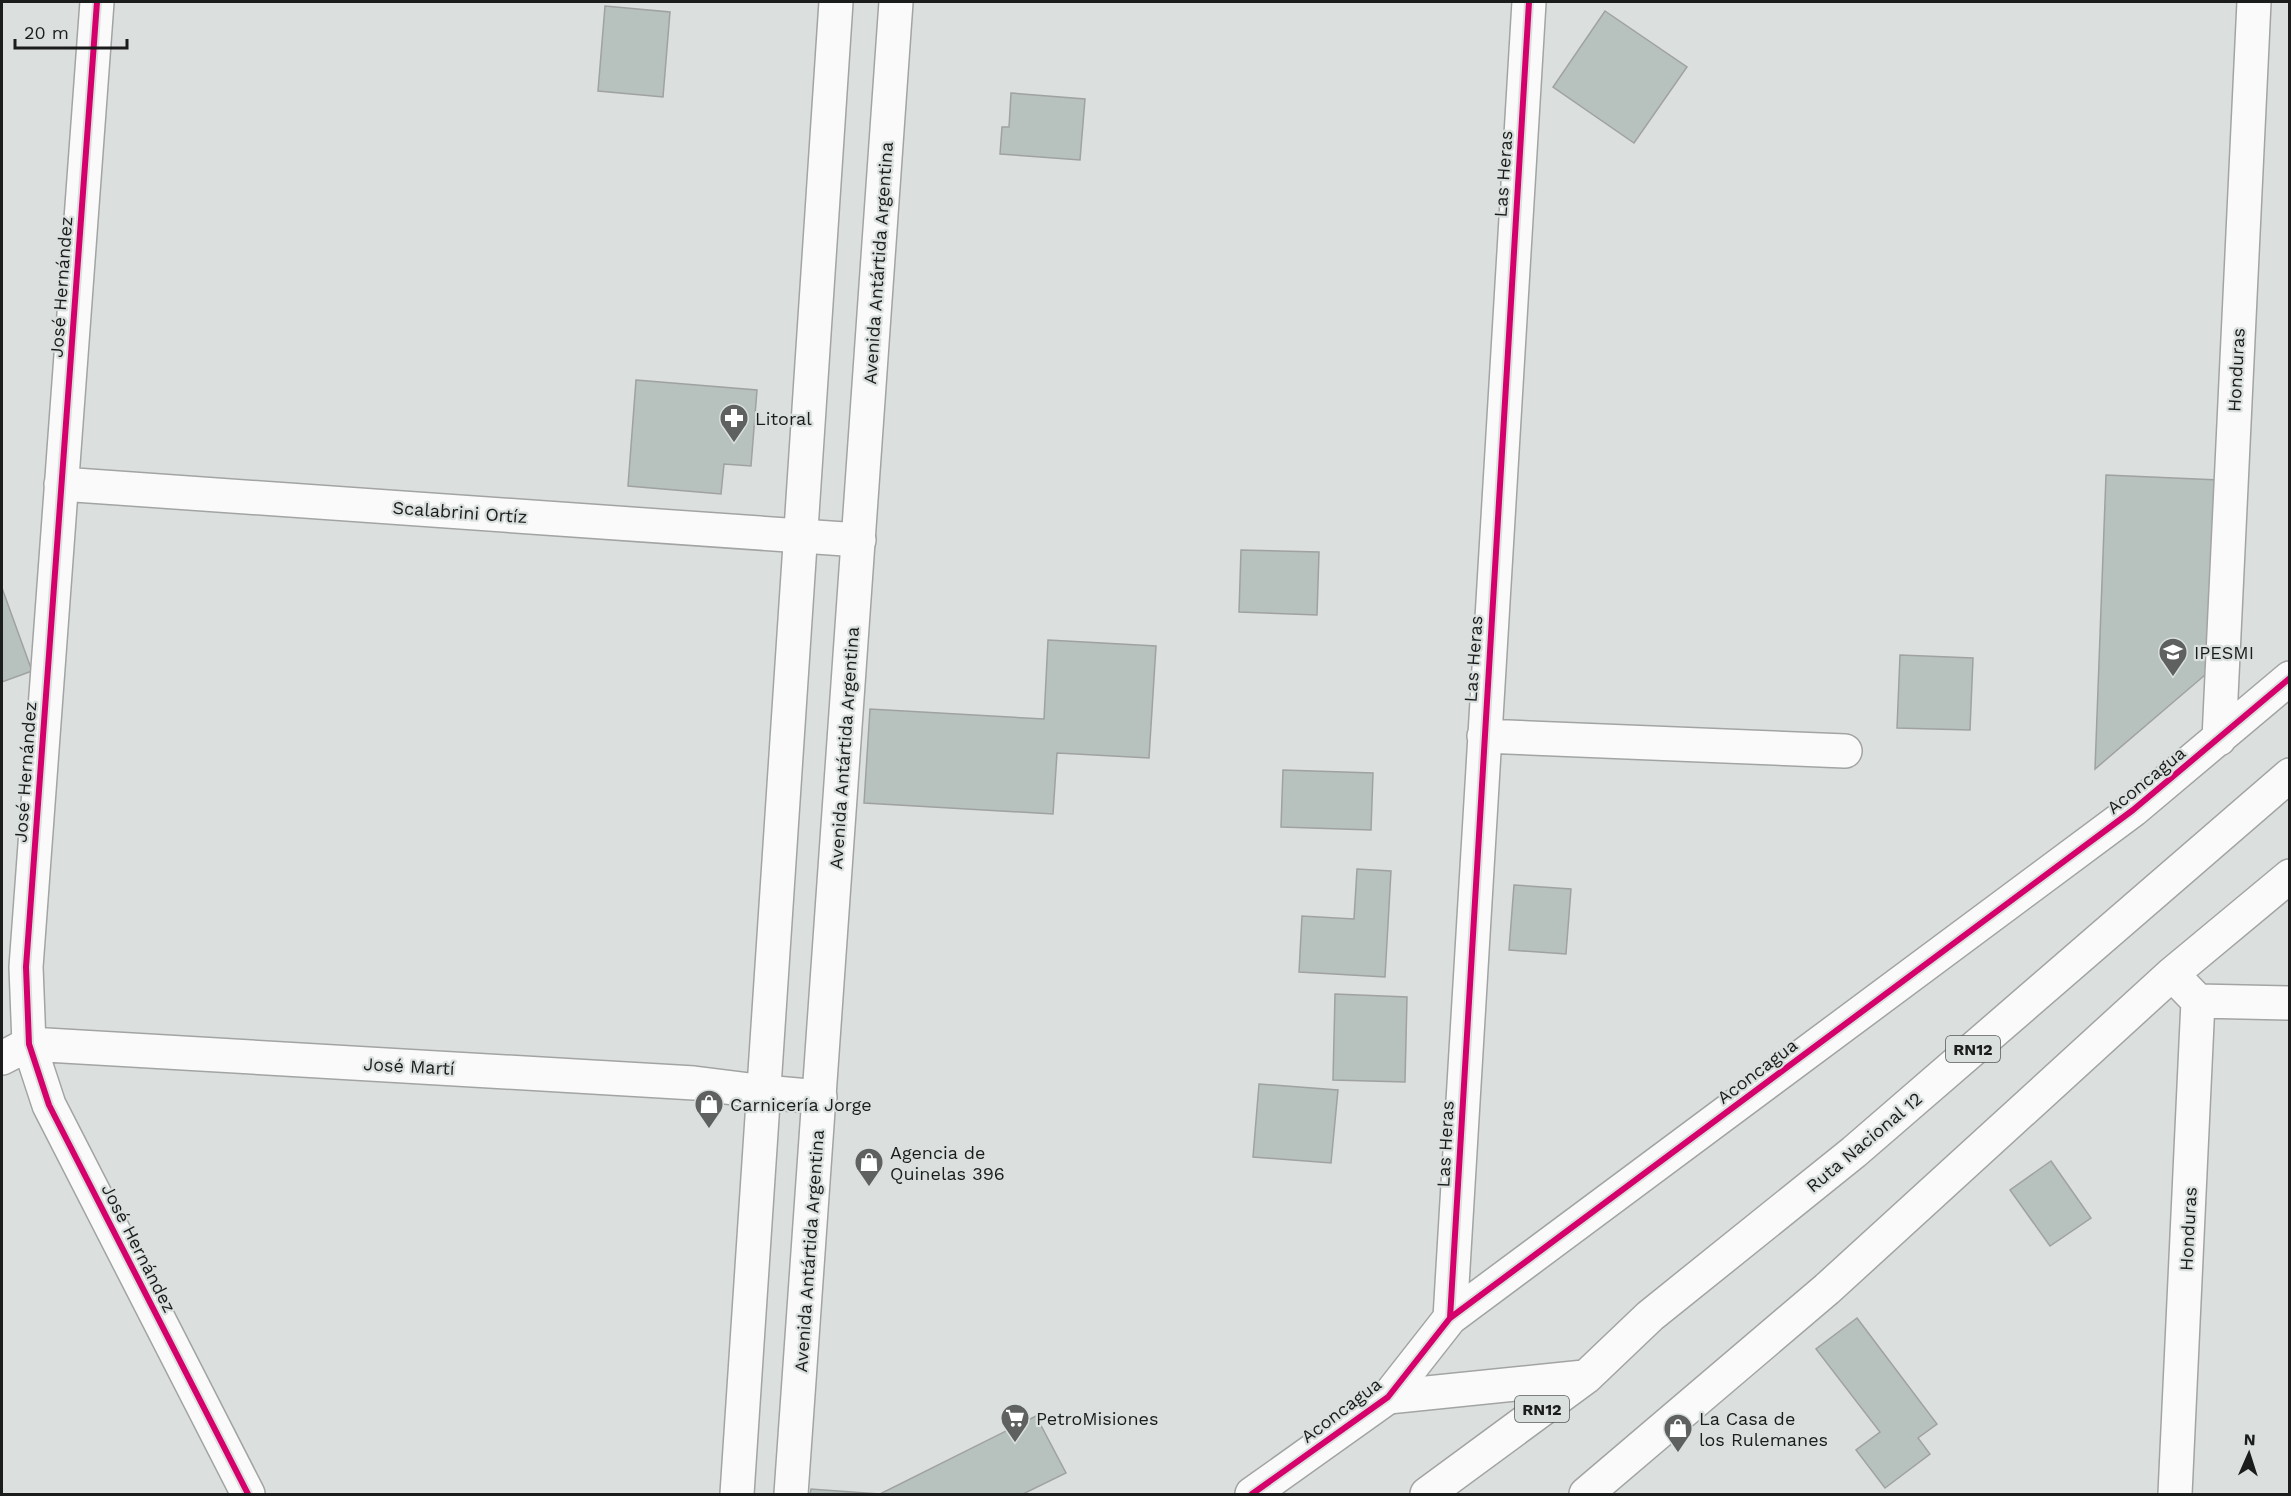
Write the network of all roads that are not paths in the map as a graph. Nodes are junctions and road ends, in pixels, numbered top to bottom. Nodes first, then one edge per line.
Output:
1 (97, 2) edge
2 (836, 2) edge
3 (896, 2) edge
4 (1529, 2) edge
5 (2254, 2) edge
6 (61, 484) junction
7 (801, 536) junction
8 (859, 540) junction
9 (2289, 678) edge
10 (1484, 736) junction
11 (2219, 739) junction
12 (1845, 751) dead end
13 (2289, 775) edge
14 (2289, 876) edge
15 (2172, 974) junction
16 (2198, 1001) junction
17 (2289, 1003) edge
18 (15, 1051) edge
19 (764, 1092) junction
20 (820, 1096) junction
21 (1450, 1318) junction
22 (1586, 1377) junction
23 (1388, 1397) junction
24 (248, 1494) edge
25 (737, 1494) edge
26 (791, 1494) edge
27 (1252, 1494) edge
28 (1427, 1494) edge
29 (1586, 1494) edge
30 (2175, 1494) edge

1 - 6 main road, José Hernández
2 - 7 main road
3 - 8 main road, Avenida Antártida Argentina
4 - 10 main road, Las Heras
5 - 11 main road, Honduras
6 - 7 main road, Scalabrini Ortíz
6 - 18 main road, José Hernández
7 - 8 main road, Scalabrini Ortíz
7 - 19 main road
8 - 20 main road, Avenida Antártida Argentina
9 - 11 main road, Aconcagua
10 - 12 main road
10 - 21 main road, Las Heras
11 - 21 main road, Aconcagua
13 - 22 main road, Ruta Nacional 12 / RN12
14 - 15 main road
15 - 16 main road
15 - 29 main road
16 - 17 main road
16 - 30 main road, Honduras
18 - 19 main road, José Martí
18 - 24 main road, José Hernández
19 - 20 main road, José Martí
19 - 25 main road
20 - 26 main road, Avenida Antártida Argentina
21 - 23 main road, Aconcagua
22 - 23 main road
22 - 28 main road, Ruta Nacional 12 / RN12
23 - 27 main road, Aconcagua

